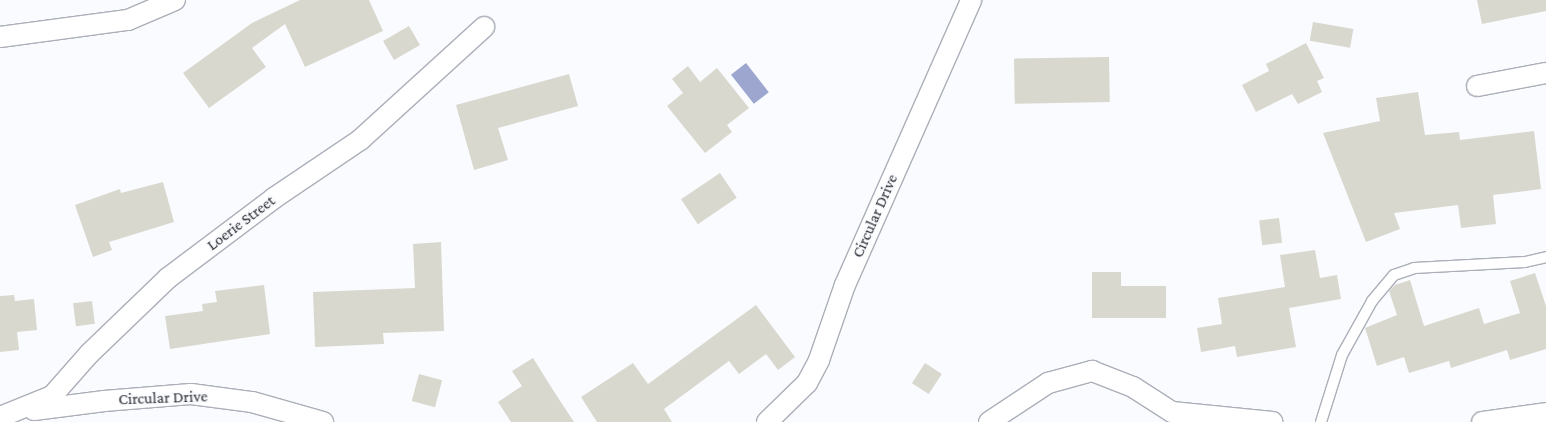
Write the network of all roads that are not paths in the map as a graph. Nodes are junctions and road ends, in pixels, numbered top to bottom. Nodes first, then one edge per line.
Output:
1 (175, 0) edge
2 (971, 0) edge
3 (484, 27) dead end
4 (0, 37) edge
5 (1546, 73) edge
6 (1477, 86) dead end
7 (1546, 257) edge
8 (1546, 413) edge
9 (1, 416) edge
10 (1171, 417) edge
11 (323, 422) edge
12 (767, 422) edge
13 (990, 422) edge
14 (1273, 422) edge
15 (1321, 422) edge
16 (1482, 422) edge

1 - 4 street
2 - 12 street, Circular Drive
3 - 9 street, Loerie Street
5 - 6 street
7 - 15 lane
8 - 16 street
9 - 11 street, Circular Drive
10 - 13 street
10 - 14 street

